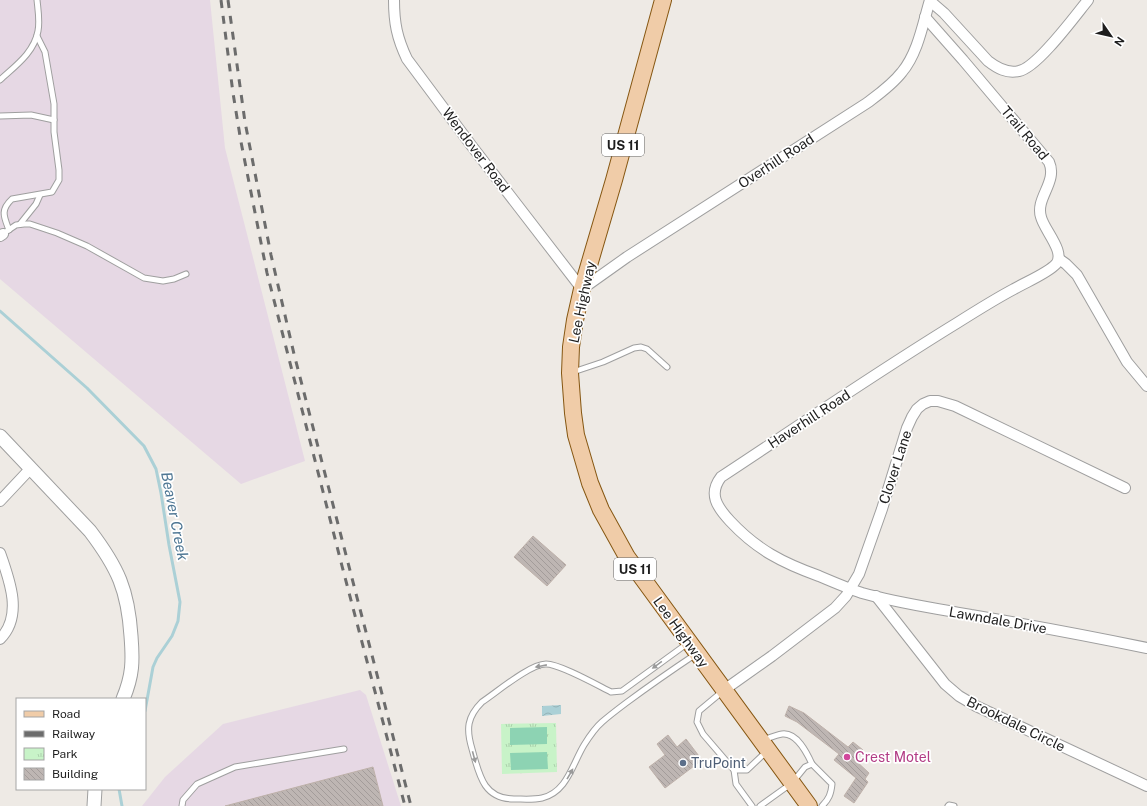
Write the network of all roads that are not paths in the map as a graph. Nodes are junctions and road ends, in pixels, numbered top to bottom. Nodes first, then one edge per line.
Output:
1 (37, 0) edge
2 (394, 0) edge
3 (663, 0) edge
4 (930, 0) edge
5 (1088, 0) edge
6 (925, 17) junction
7 (37, 36) junction
8 (0, 80) edge
9 (0, 116) edge
10 (54, 120) junction
11 (40, 194) junction
12 (20, 224) junction
13 (3, 232) edge
14 (1058, 259) junction
15 (186, 274) dead end
16 (582, 289) junction
17 (667, 367) dead end
18 (570, 373) junction
19 (1147, 386) edge
20 (0, 436) edge
21 (31, 468) junction
22 (1125, 488) dead end
23 (0, 501) edge
24 (0, 553) edge
25 (851, 589) junction
26 (876, 596) junction
27 (0, 640) edge
28 (692, 648) junction
29 (1147, 648) edge
30 (724, 690) junction
31 (123, 698) edge
32 (764, 745) junction
33 (344, 749) dead end
34 (812, 764) junction
35 (734, 770) junction
36 (792, 783) junction
37 (1147, 786) edge
38 (95, 790) edge
39 (94, 806) edge
40 (182, 806) edge
41 (752, 806) edge
42 (760, 806) edge
43 (809, 806) edge
44 (822, 806) edge
45 (948, 806) edge
46 (954, 806) edge

1 - 7 lane
2 - 16 street, Wendover Road
3 - 16 main road, Lee Highway / US 11
4 - 5 street
4 - 6 street, Overhill Road
6 - 14 street, Trail Road
6 - 16 street, Overhill Road
7 - 8 lane
7 - 10 lane
9 - 10 lane
10 - 11 lane
11 - 12 lane
11 - 13 lane
12 - 13 lane
12 - 15 lane
14 - 19 street
14 - 25 street, Haverhill Road
16 - 18 main road, Lee Highway / US 11
17 - 18 lane
18 - 28 main road, Lee Highway / US 11
20 - 21 street
21 - 23 street
21 - 31 street
22 - 25 street, Clover Lane
24 - 27 street
25 - 26 street, Lawndale Drive
25 - 30 street, Clover Lane
26 - 29 street, Lawndale Drive
26 - 37 street, Brookdale Circle
28 -> 28 lane
28 - 30 main road, Lee Highway / US 11
30 - 32 main road, Lee Highway / US 11
30 - 35 lane
32 - 34 lane
32 - 35 lane
32 - 36 main road, Lee Highway / US 11
33 - 40 lane
34 - 36 lane
34 - 44 lane
35 - 41 lane
36 - 42 lane
36 - 43 main road, Lee Highway / US 11
38 - 39 street
45 - 46 lane

